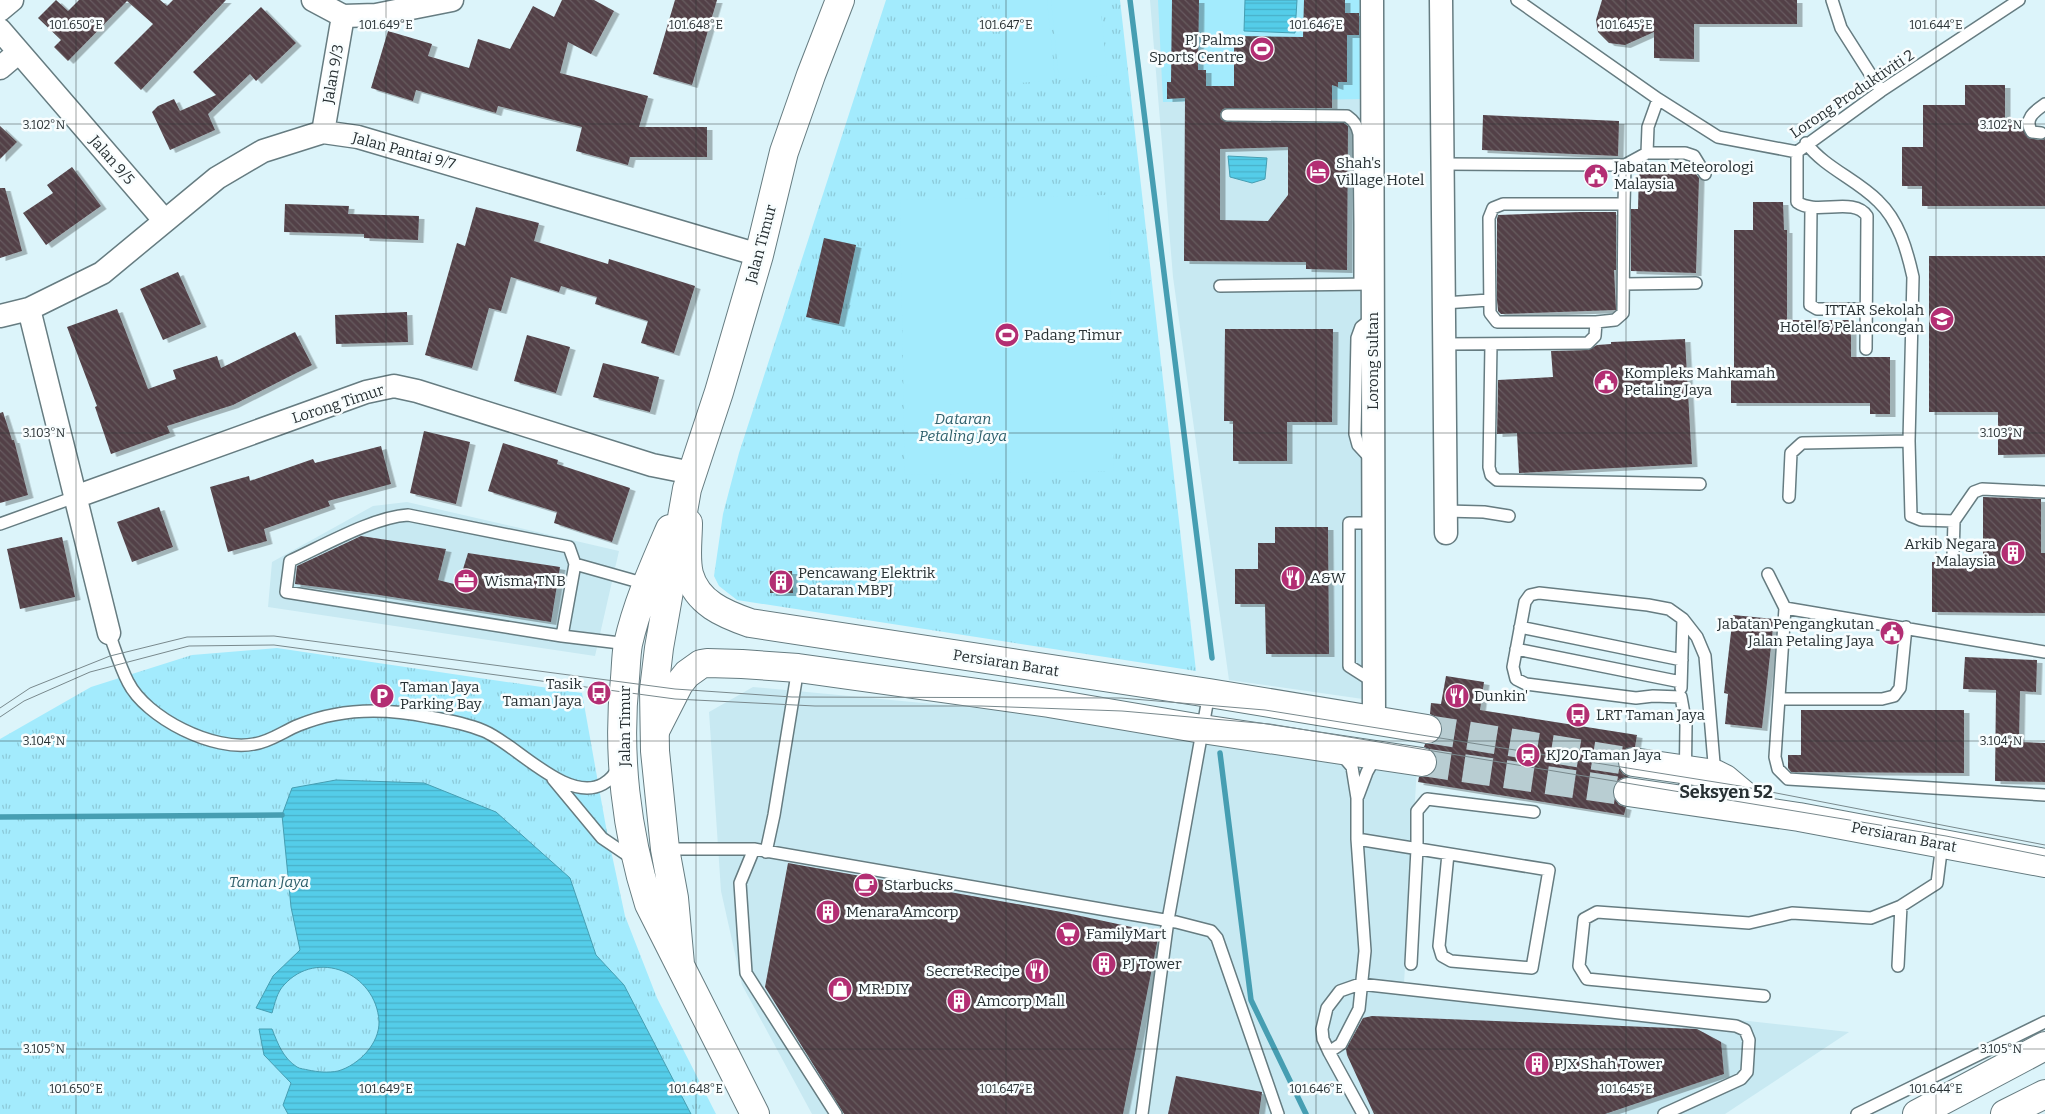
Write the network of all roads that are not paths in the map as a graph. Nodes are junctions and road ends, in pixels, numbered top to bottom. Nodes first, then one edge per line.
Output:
1 (12, 0) edge
2 (314, 0) edge
3 (452, 0) edge
4 (840, 0) edge
5 (1372, 0) edge
6 (1442, 0) edge
7 (1517, 0) edge
8 (1832, 0) edge
9 (2019, 0) edge
10 (0, 10) edge
11 (343, 16) junction
12 (0, 30) edge
13 (19, 52) junction
14 (0, 68) edge
15 (1881, 91) junction
16 (1658, 99) junction
17 (2045, 104) edge
18 (1227, 116) dead end
19 (323, 132) junction
20 (2041, 133) dead end
21 (1806, 143) junction
22 (1797, 152) junction
23 (1647, 153) junction
24 (1443, 164) junction
25 (1625, 165) junction
26 (1705, 174) dead end
27 (1624, 204) junction
28 (1811, 208) junction
29 (165, 222) junction
30 (1366, 225) junction
31 (759, 255) junction
32 (1696, 283) dead end
33 (1367, 284) junction
34 (1624, 284) junction
35 (1220, 286) dead end
36 (1489, 300) junction
37 (1444, 304) junction
38 (29, 309) junction
39 (1866, 309) junction
40 (0, 316) edge
41 (1596, 322) junction
42 (1444, 344) junction
43 (1491, 344) junction
44 (1866, 349) dead end
45 (1909, 441) junction
46 (690, 481) junction
47 (1700, 484) dead end
48 (2045, 492) edge
49 (75, 497) junction
50 (1789, 497) dead end
51 (1509, 516) dead end
52 (1954, 521) junction
53 (1446, 522) joint
54 (0, 524) edge
55 (1953, 557) dead end
56 (575, 564) junction
57 (1768, 574) dead end
58 (646, 584) junction
59 (1785, 608) junction
60 (1683, 618) junction
61 (1520, 628) junction
62 (1906, 628) junction
63 (109, 633) joint
64 (562, 636) junction
65 (628, 644) junction
66 (1516, 649) junction
67 (2045, 652) edge
68 (1682, 660) junction
69 (798, 668) junction
70 (1681, 682) junction
71 (1209, 693) junction
72 (1681, 697) junction
73 (1779, 699) junction
74 (1374, 722) junction
75 (1202, 729) junction
76 (1427, 729) tunnel mouth
77 (655, 731) junction
78 (1334, 748) junction
79 (623, 749) junction
80 (1376, 756) junction
81 (1422, 762) tunnel mouth
82 (1633, 762) tunnel mouth
83 (1686, 770) junction
84 (1715, 774) junction
85 (550, 775) junction
86 (1628, 792) tunnel mouth
87 (2045, 795) edge
88 (1357, 798) junction
89 (1685, 800) junction
90 (1718, 805) junction
91 (1534, 812) dead end
92 (1763, 812) junction
93 (1357, 839) junction
94 (1942, 844) junction
95 (664, 849) junction
96 (754, 849) junction
97 (1417, 849) junction
98 (766, 852) junction
99 (1448, 854) junction
100 (637, 862) junction
101 (2045, 863) edge
102 (1901, 906) junction
103 (1168, 920) junction
104 (680, 964) junction
105 (1411, 964) dead end
106 (1898, 966) dead end
107 (1360, 984) junction
108 (1764, 996) dead end
109 (2045, 1022) edge
110 (2045, 1046) edge
111 (1330, 1052) junction
112 (2045, 1094) edge
113 (755, 1114) edge
114 (836, 1114) edge
115 (1142, 1114) edge
116 (1278, 1114) edge
117 (1363, 1114) edge
118 (1664, 1114) edge
119 (1857, 1114) edge
120 (1917, 1114) edge
121 (2005, 1114) edge

1 - 10 street
2 - 11 street
3 - 11 street
4 - 31 main road, Jalan Timur
5 - 30 street, Lorong Sultan
6 - 24 street
7 - 16 lane, Lorong Produktiviti 2
8 - 15 lane
9 - 15 lane, Lorong Produktiviti 2
11 - 19 street, Jalan 9/3
12 - 13 street, Jalan 9/5
13 - 14 street
13 - 29 street, Jalan 9/5
15 - 21 lane, Lorong Produktiviti 2
16 - 22 lane, Lorong Produktiviti 2
16 - 23 lane
17 - 20 lane
18 - 30 lane
19 - 29 street, Jalan Pantai 9/7
19 - 31 street, Jalan Pantai 9/7
21 - 22 lane, Lorong Produktiviti 2
21 - 45 lane
22 - 28 lane
23 - 25 lane
23 - 26 lane
24 - 25 lane
24 - 37 street
25 - 27 lane
27 - 34 lane
27 - 36 lane
28 - 39 lane
28 - 39 lane
29 - 38 street, Jalan Pantai 9/7
30 - 33 street, Lorong Sultan
31 - 46 main road, Jalan Timur
32 - 34 lane
33 - 35 lane
33 - 74 street, Lorong Sultan
34 - 41 lane
36 - 37 lane
36 - 41 lane
37 - 42 street
38 - 40 street, Jalan Pantai 9/7
38 - 49 street
39 - 44 lane
41 - 43 lane
42 - 43 lane
42 - 53 street
43 - 47 lane
45 - 50 lane
45 - 52 lane
46 - 49 street, Lorong Timur
46 - 58 main road, Jalan Timur
46 - 71 main road, Persiaran Barat
46 - 77 main road, Jalan Timur
48 - 52 lane
49 - 54 lane
49 - 63 street
51 - 53 lane
52 - 55 lane
56 - 58 lane
56 - 64 lane
56 - 64 lane
57 - 59 lane
58 - 65 main road, Jalan Timur
59 - 62 lane
59 - 73 lane
60 - 61 lane
60 - 68 lane
60 - 84 lane
61 - 66 lane
61 - 68 lane
62 - 67 lane
62 - 73 lane
63 - 85 lane
64 - 65 lane
65 - 79 main road, Jalan Timur
66 - 70 lane
66 - 72 lane
68 - 70 lane
69 - 75 main road
69 - 77 main road
69 - 98 lane
70 - 72 lane
71 - 74 main road, Persiaran Barat
71 - 75 lane
72 - 83 lane
73 - 87 lane
74 - 76 main road, Persiaran Barat
75 - 78 main road
75 - 103 lane
77 - 95 main road, Jalan Timur
78 - 80 main road
78 - 88 lane
79 - 85 lane
79 - 100 main road, Jalan Timur
80 - 81 main road
80 - 88 lane
82 - 83 main road
83 - 84 main road
83 - 89 lane
84 - 90 lane
84 - 92 main road
85 - 100 lane
86 - 89 main road, Persiaran Barat
88 - 93 lane
89 - 90 main road, Persiaran Barat
90 - 92 main road, Persiaran Barat
91 - 97 lane
92 - 94 main road, Persiaran Barat
93 - 97 lane
93 - 107 lane
94 - 101 main road, Persiaran Barat
94 - 102 lane
95 - 96 lane
95 - 104 main road, Jalan Timur
96 - 98 lane
96 - 114 lane
97 - 99 lane
97 - 105 lane
98 - 103 lane
99 - 99 lane
100 - 104 main road, Jalan Timur
102 - 106 lane
102 - 108 lane
103 - 115 lane
103 - 116 lane
104 - 113 main road, Jalan Timur
107 - 111 lane
107 - 111 lane
107 - 118 lane
109 - 119 lane
110 - 120 main road
111 - 117 lane
112 - 121 main road

